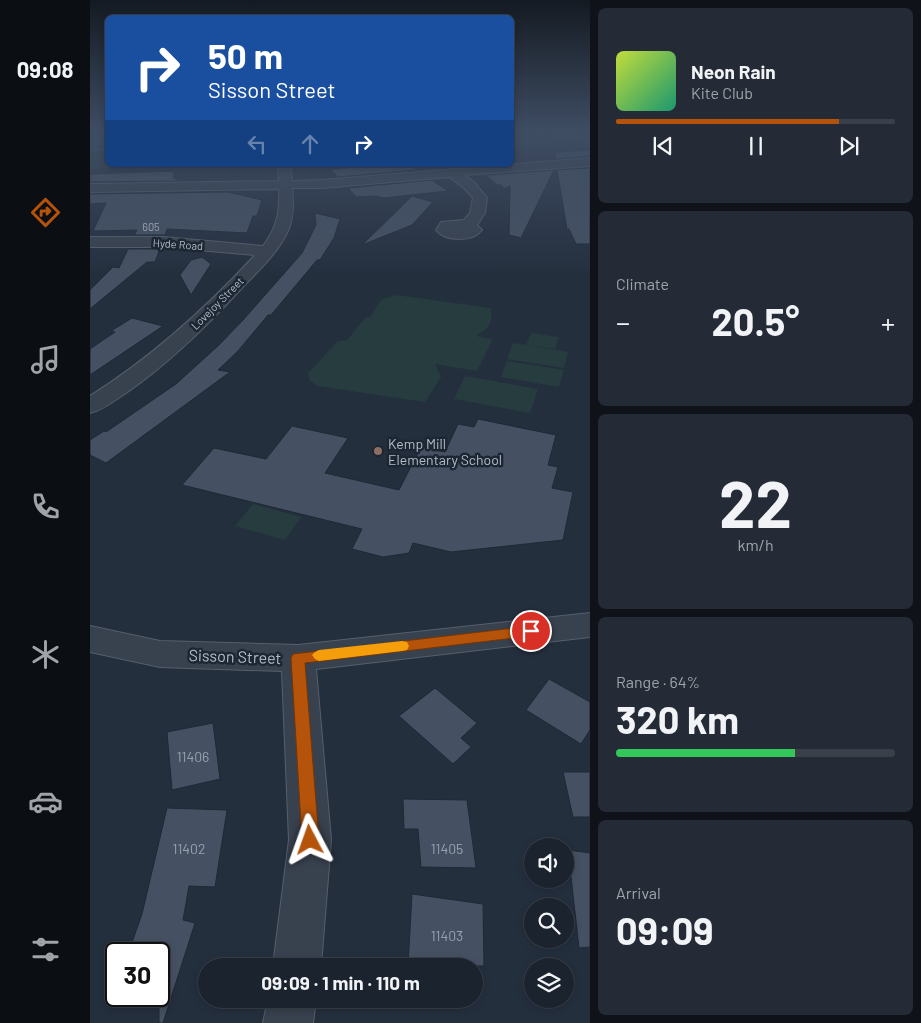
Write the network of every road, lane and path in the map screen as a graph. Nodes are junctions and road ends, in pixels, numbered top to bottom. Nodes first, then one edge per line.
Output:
1 (285, 180) edge
2 (375, 180) edge
3 (462, 180) edge
4 (285, 185) junction
5 (90, 188) edge
6 (467, 225) dead end
7 (90, 242) edge
8 (266, 250) junction
9 (90, 406) edge
10 (590, 624) edge
11 (90, 639) edge
12 (298, 658) junction
13 (299, 958) edge
14 (290, 1008) edge
15 (288, 1023) edge

1 - 4 street, Lovejoy Street
2 - 4 street
3 - 6 street
4 - 5 street
4 - 8 street, Lovejoy Street
7 - 8 street, Hyde Road
8 - 9 street, Lovejoy Street
10 - 12 street, Sisson Street
11 - 12 street, Sisson Street
12 - 13 street
14 - 15 street

